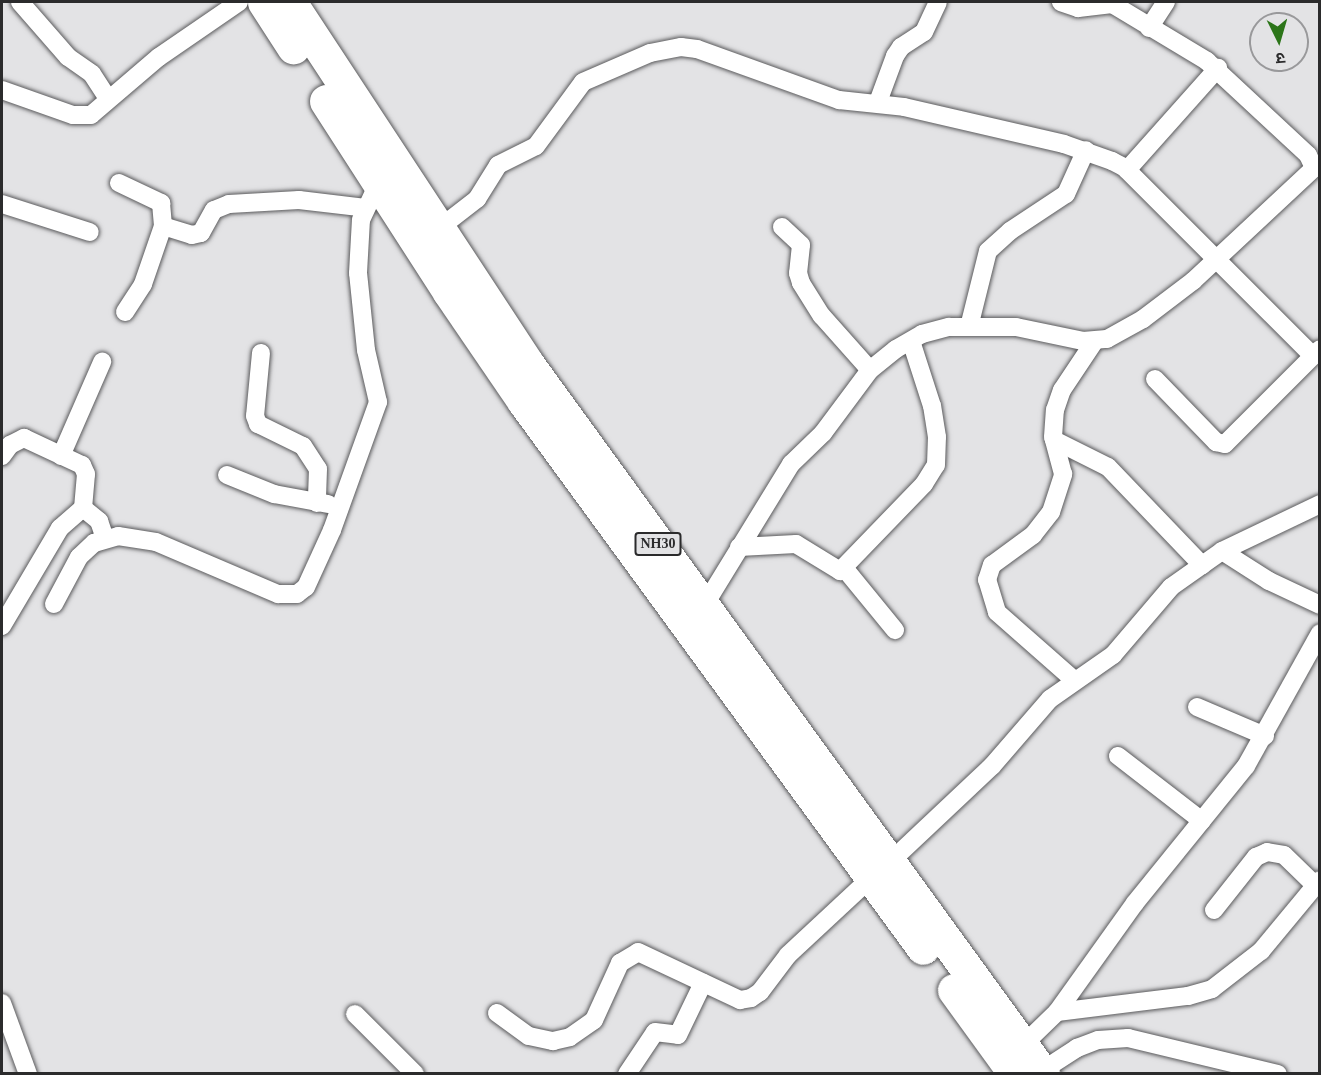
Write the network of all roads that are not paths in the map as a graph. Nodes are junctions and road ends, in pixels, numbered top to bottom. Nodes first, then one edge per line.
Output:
1 (20, 2) edge
2 (239, 2) edge
3 (264, 2) edge
4 (290, 2) edge
5 (938, 2) edge
6 (1061, 2) edge
7 (1166, 2) edge
8 (1149, 28) junction
9 (1218, 68) junction
10 (2, 90) edge
11 (108, 99) junction
12 (878, 102) junction
13 (1086, 150) junction
14 (1127, 170) junction
15 (119, 183) dead end
16 (372, 196) junction
17 (2, 204) edge
18 (163, 226) junction
19 (782, 227) dead end
20 (436, 230) junction
21 (90, 232) dead end
22 (1217, 260) junction
23 (125, 312) dead end
24 (969, 327) junction
25 (911, 341) junction
26 (1094, 342) junction
27 (261, 353) dead end
28 (1316, 353) edge
29 (102, 362) dead end
30 (870, 370) junction
31 (1155, 380) dead end
32 (1054, 440) junction
33 (2, 456) edge
34 (61, 456) junction
35 (227, 475) dead end
36 (317, 503) junction
37 (1320, 504) edge
38 (339, 506) junction
39 (83, 508) junction
40 (105, 538) junction
41 (740, 547) junction
42 (1222, 551) junction
43 (1202, 564) junction
44 (845, 569) junction
45 (54, 604) dead end
46 (1320, 605) edge
47 (704, 606) junction
48 (2, 626) edge
49 (895, 630) dead end
50 (1320, 633) edge
51 (1074, 681) junction
52 (1197, 707) dead end
53 (1265, 736) junction
54 (1118, 756) dead end
55 (1202, 821) junction
56 (880, 871) junction
57 (1317, 882) edge
58 (1214, 910) dead end
59 (703, 983) junction
60 (2, 1004) edge
61 (1057, 1012) junction
62 (497, 1013) dead end
63 (355, 1014) dead end
64 (1032, 1067) edge
65 (28, 1074) edge
66 (415, 1074) edge
67 (627, 1074) edge
68 (1278, 1074) edge

1 - 11 street
2 - 11 street
3 - 16 highway, NH30
4 - 20 highway, NH30
5 - 12 street
6 - 8 street
7 - 8 street
8 - 9 street
9 - 14 street
9 - 22 street
10 - 11 street
12 - 13 street
12 - 20 street
13 - 14 street
13 - 24 street
14 - 22 street
15 - 18 street
16 - 18 street
16 - 38 street
16 - 56 highway, NH30
17 - 21 street
18 - 23 street
19 - 30 street
20 - 47 highway, NH30
22 - 26 street
22 - 28 street
24 - 25 street
24 - 26 street
25 - 30 street
25 - 44 street
26 - 32 street
27 - 36 street
28 - 31 street
29 - 34 street
30 - 41 street
32 - 43 street
32 - 51 street
33 - 34 street
34 - 39 street
35 - 36 street
36 - 38 street
37 - 42 street
38 - 40 street
39 - 40 street
39 - 48 street
40 - 45 street
41 - 44 street
41 - 47 street
42 - 43 street
42 - 46 street
43 - 51 street
44 - 49 street
47 - 56 highway, NH30
50 - 53 street
51 - 56 street
52 - 53 street
53 - 55 street
54 - 55 street
55 - 61 street
56 - 59 street
56 - 64 highway, NH30
57 - 58 street
57 - 61 street
59 - 62 street
59 - 67 street
60 - 65 street
61 - 64 street
63 - 66 street
64 - 68 street

